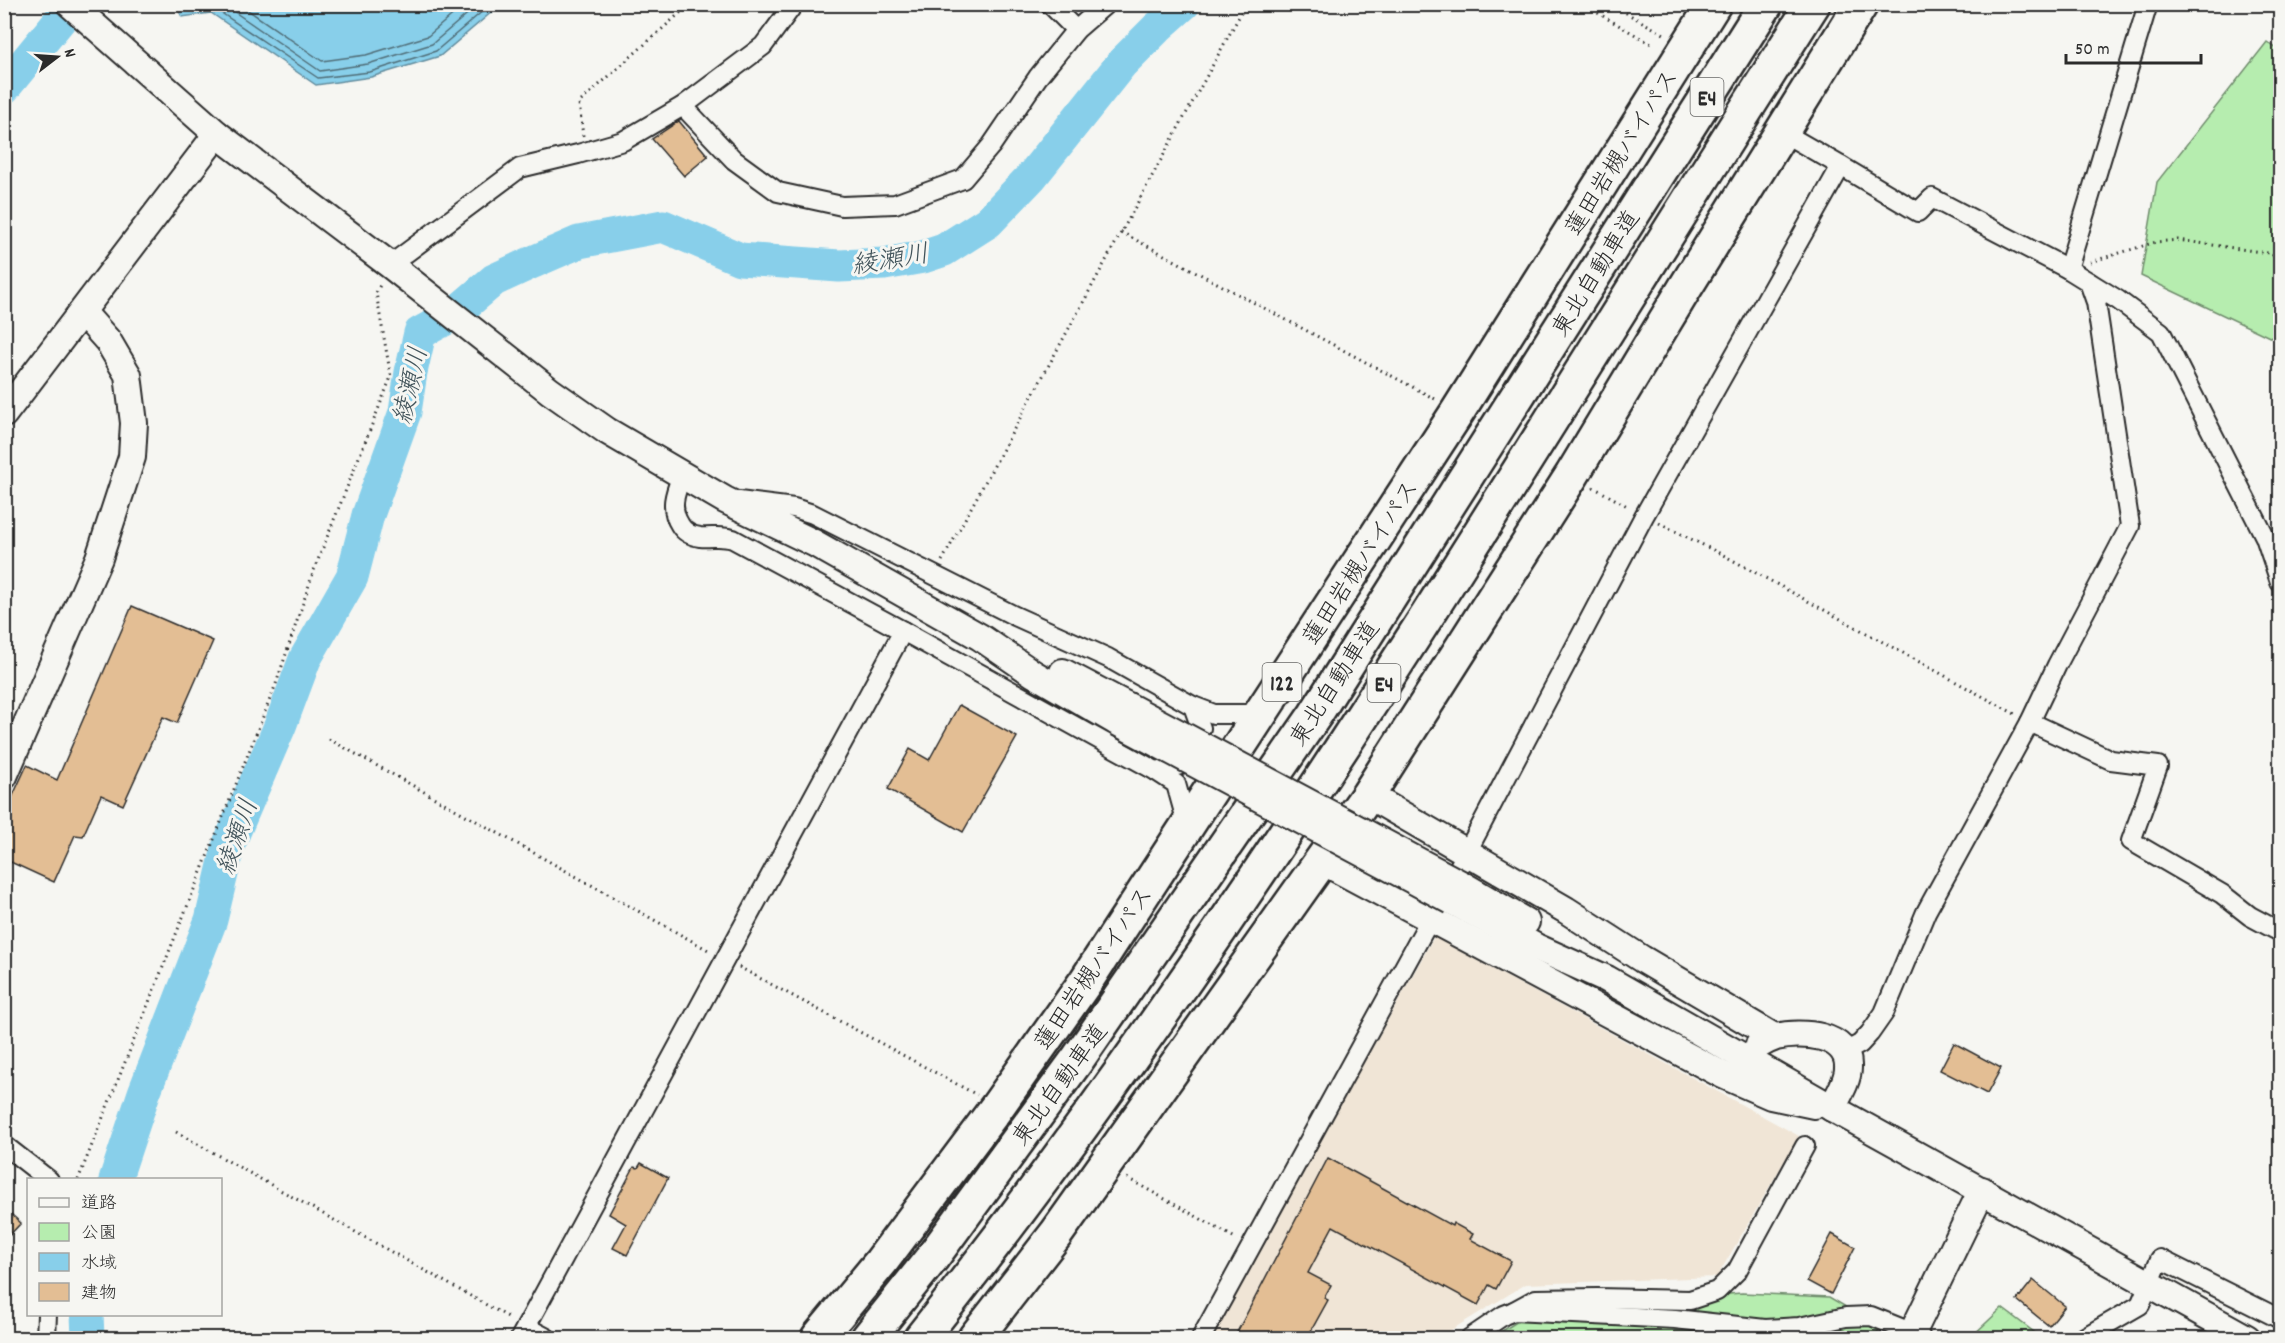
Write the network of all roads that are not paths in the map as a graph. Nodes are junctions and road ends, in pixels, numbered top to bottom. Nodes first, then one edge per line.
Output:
1 (69, 4) edge
2 (794, 4) edge
3 (1050, 4) edge
4 (1106, 4) edge
5 (1714, 4) edge
6 (1766, 4) edge
7 (1813, 4) edge
8 (1861, 4) edge
9 (2148, 4) edge
10 (1076, 30) junction
11 (682, 106) junction
12 (1782, 132) junction
13 (217, 134) junction
14 (1841, 166) junction
15 (390, 265) junction
16 (2068, 268) junction
17 (2089, 282) junction
18 (83, 314) junction
19 (4, 414) edge
20 (682, 475) junction
21 (725, 500) junction
22 (2280, 582) edge
23 (903, 631) junction
24 (1193, 706) junction
25 (1261, 714) junction
26 (2030, 722) junction
27 (1156, 771) junction
28 (4, 776) edge
29 (1368, 795) junction
30 (1188, 827) junction
31 (1467, 852) junction
32 (1322, 861) junction
33 (1430, 918) junction
34 (2280, 932) edge
35 (1774, 1037) junction
36 (1845, 1052) junction
37 (1740, 1055) junction
38 (1832, 1107) junction
39 (4, 1145) edge
40 (1805, 1146) dead end
41 (48, 1178) edge
42 (1982, 1190) junction
43 (2150, 1284) junction
44 (1514, 1311) junction
45 (2280, 1314) edge
46 (47, 1316) edge
47 (523, 1333) edge
48 (1915, 1336) edge
49 (46, 1338) edge
50 (547, 1338) edge
51 (818, 1338) edge
52 (867, 1338) edge
53 (921, 1338) edge
54 (975, 1338) edge
55 (1201, 1338) edge
56 (1470, 1338) edge
57 (2083, 1338) edge
58 (2247, 1338) edge

1 - 13 street
2 - 11 street
3 - 10 street
4 - 10 street
5 - 25 highway, 蓮田岩槻バイパス / 122
6 - 52 highway, 東北自動車道 / E4
7 - 53 highway, 東北自動車道 / E4
8 - 12 highway
9 - 16 street
10 - 11 street
11 - 15 street
12 - 14 street
12 - 29 highway
13 - 15 street
13 - 18 street
14 - 16 street
14 - 31 street
15 - 20 street
16 - 17 street
17 - 22 street
17 - 26 street
18 - 19 street
18 - 28 street
20 - 21 street
20 - 23 street
21 - 24 street
21 - 37 street, bridge
23 - 27 street
23 - 47 street
24 - 25 street
24 - 27 street
25 - 30 highway, 蓮田岩槻バイパス / 122
26 - 34 street
26 - 36 street
27 - 30 street
29 - 31 street
29 - 32 highway
30 - 51 highway, 蓮田岩槻バイパス / 122
31 - 33 street
31 - 35 street
32 - 33 street
32 - 54 highway
33 - 38 street
33 - 55 street
35 - 36 street
35 - 37 street
36 - 38 street
37 - 38 street
38 - 42 street
39 - 41 street
40 - 44 street
42 - 43 street
42 - 48 street
43 - 45 street
43 - 57 street
43 - 58 street
44 - 48 street
44 - 56 street
46 - 49 street
47 - 50 street

